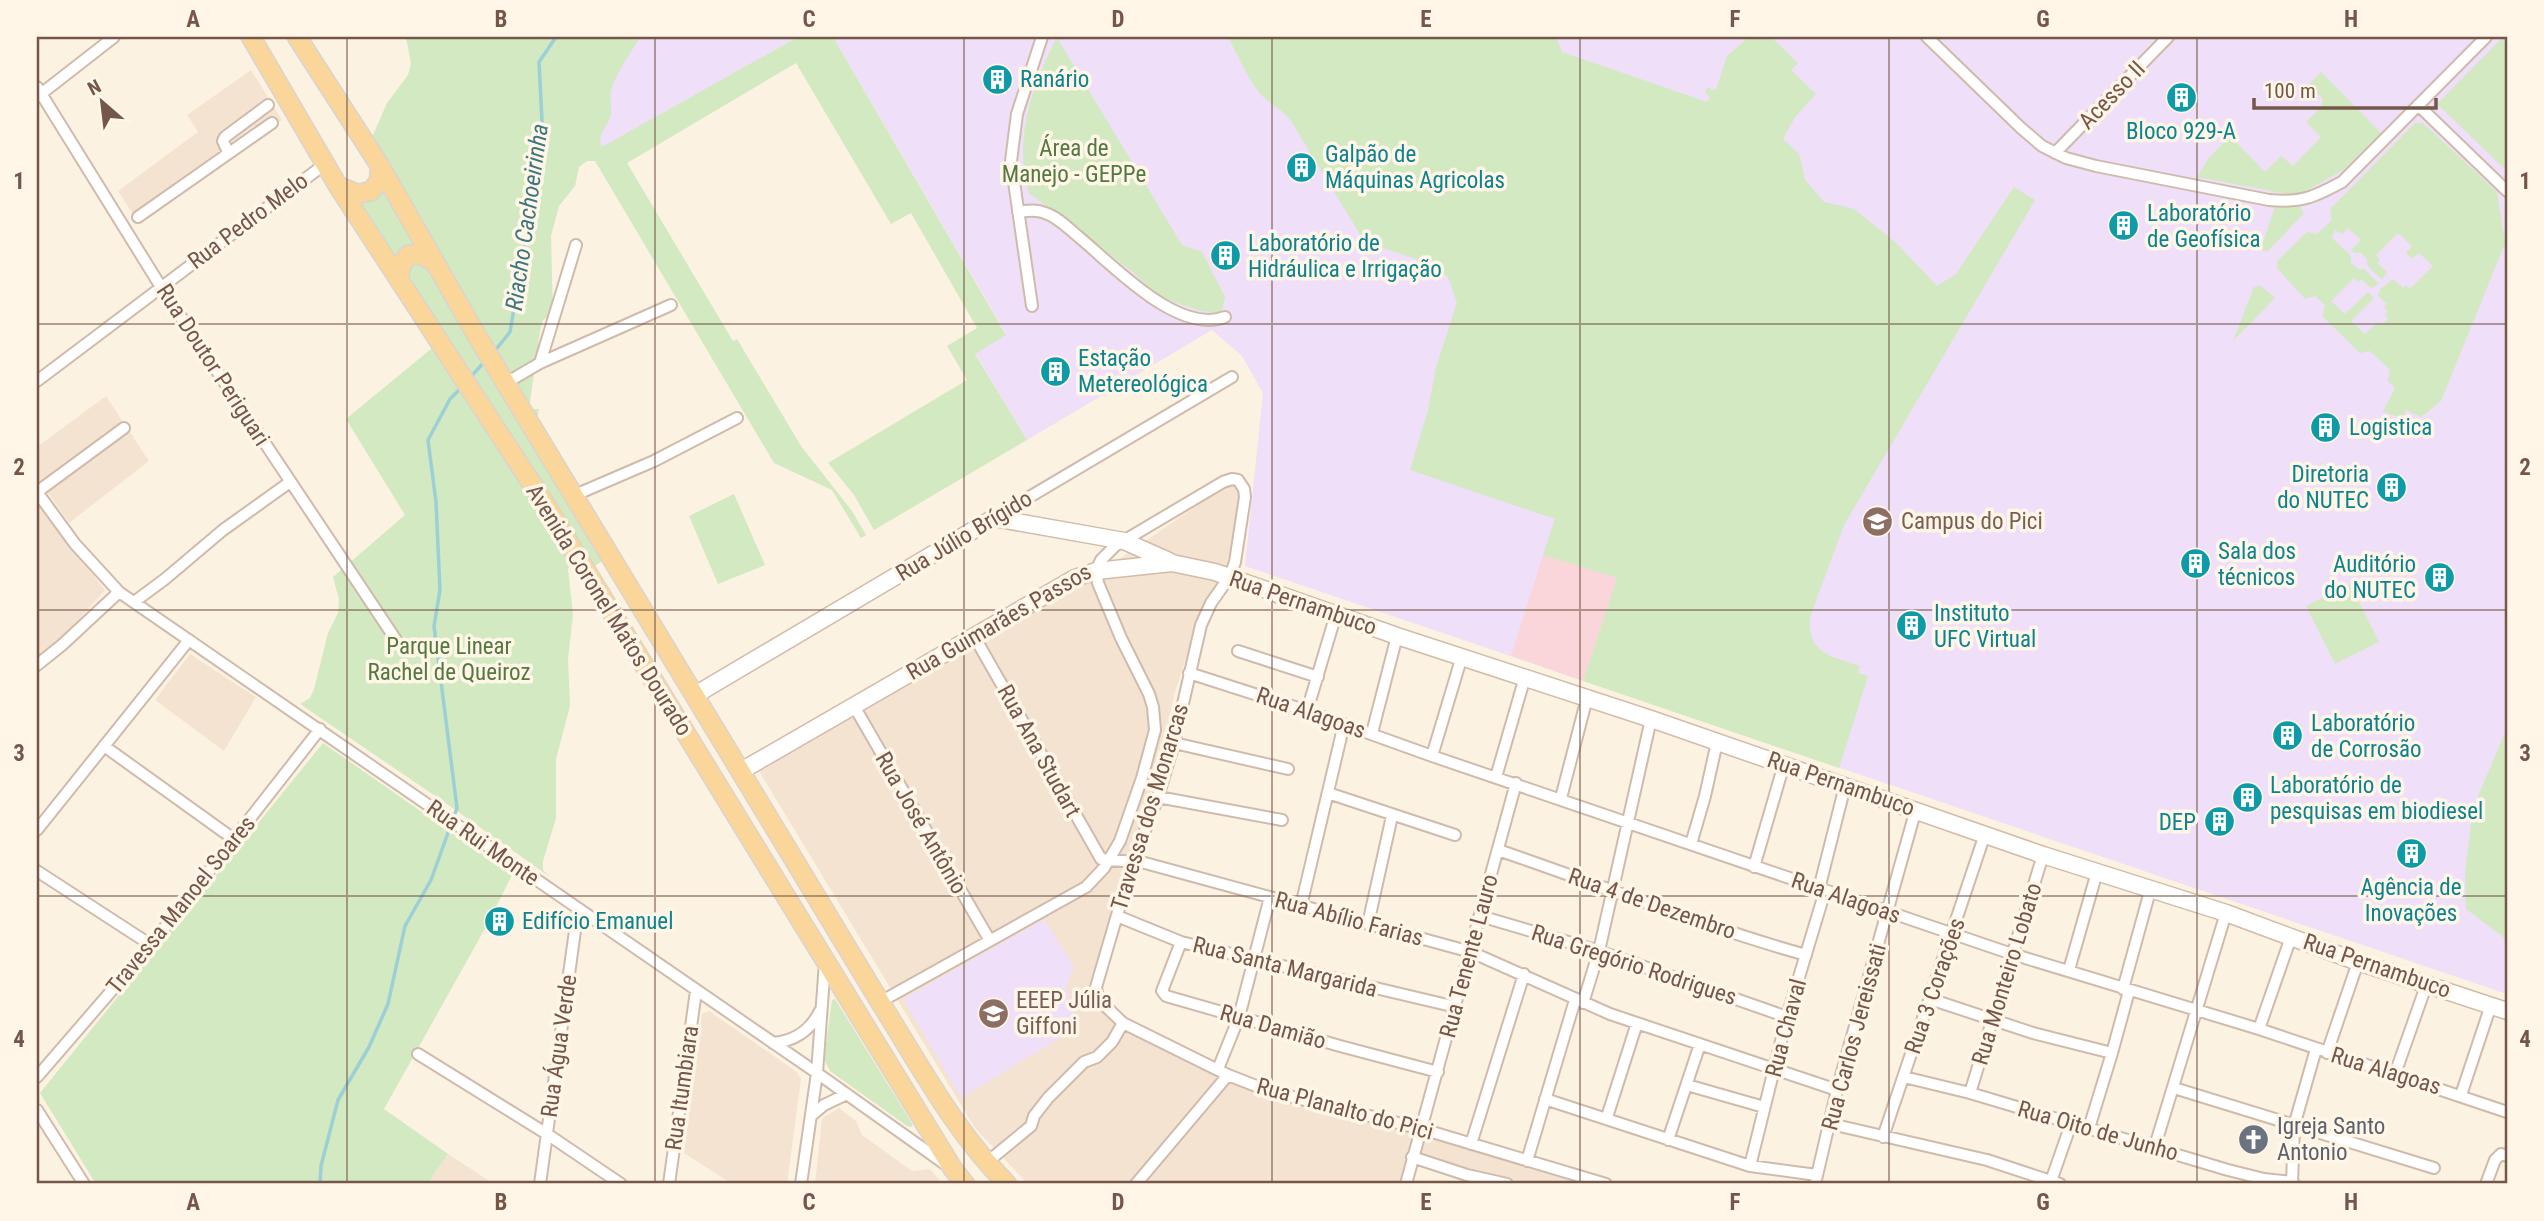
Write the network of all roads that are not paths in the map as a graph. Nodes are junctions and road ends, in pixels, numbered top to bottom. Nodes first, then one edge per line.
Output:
1 (114, 37) edge
2 (251, 37) edge
3 (297, 37) edge
4 (1042, 37) edge
5 (1927, 37) edge
6 (2168, 37) edge
7 (2486, 37) edge
8 (38, 93) edge
9 (268, 105) dead end
10 (2418, 105) junction
11 (272, 123) dead end
12 (228, 152) junction
13 (2055, 153) junction
14 (325, 163) junction
15 (380, 166) junction
16 (338, 186) junction
17 (2507, 191) edge
18 (1018, 212) junction
19 (138, 217) dead end
20 (576, 245) dead end
21 (435, 262) junction
22 (399, 281) junction
23 (161, 287) junction
24 (671, 304) dead end
25 (1032, 306) dead end
26 (1225, 317) dead end
27 (540, 363) junction
28 (1232, 377) dead end
29 (504, 380) junction
30 (37, 381) edge
31 (737, 418) dead end
32 (124, 428) dead end
33 (290, 482) junction
34 (37, 492) edge
35 (575, 495) junction
36 (993, 518) junction
37 (1124, 541) junction
38 (1172, 563) junction
39 (1096, 571) junction
40 (1230, 576) junction
41 (120, 592) junction
42 (134, 602) junction
43 (1336, 614) junction
44 (974, 636) junction
45 (1397, 636) junction
46 (396, 639) dead end
47 (189, 640) junction
48 (1238, 651) dead end
49 (1462, 656) junction
50 (37, 665) edge
51 (1189, 673) junction
52 (1318, 677) junction
53 (1525, 677) junction
54 (695, 695) junction
55 (1587, 698) junction
56 (854, 706) junction
57 (1307, 711) junction
58 (1651, 719) junction
59 (1344, 724) junction
60 (320, 729) junction
61 (1372, 733) junction
62 (1717, 742) junction
63 (1174, 743) junction
64 (104, 746) junction
65 (1432, 756) junction
66 (1784, 764) junction
67 (1288, 769) dead end
68 (741, 771) junction
69 (1496, 776) junction
70 (1516, 783) junction
71 (1845, 786) junction
72 (1328, 793) junction
73 (1158, 797) junction
74 (1561, 798) junction
75 (1916, 809) junction
76 (1392, 816) junction
77 (1282, 820) dead end
78 (1628, 822) junction
79 (37, 830) edge
80 (1985, 834) junction
81 (1455, 835) dead end
82 (235, 840) junction
83 (1691, 844) junction
84 (1498, 850) junction
85 (2043, 855) junction
86 (1108, 861) junction
87 (1132, 864) junction
88 (1754, 867) junction
89 (37, 871) edge
90 (2097, 872) junction
91 (1613, 890) junction
92 (1822, 890) junction
93 (2150, 891) junction
94 (1270, 897) junction
95 (1301, 906) junction
96 (578, 909) junction
97 (1887, 912) junction
98 (2226, 913) junction
99 (1117, 916) junction
100 (1480, 916) junction
101 (1368, 924) junction
102 (1953, 934) junction
103 (2291, 937) junction
104 (989, 939) junction
105 (1181, 942) junction
106 (151, 945) junction
107 (1599, 951) junction
108 (1471, 952) junction
109 (2012, 954) junction
110 (1806, 955) junction
111 (1254, 958) junction
112 (2358, 961) junction
113 (825, 962) junction
114 (2068, 970) junction
115 (1524, 974) junction
116 (2427, 984) junction
117 (2126, 990) junction
118 (696, 991) junction
119 (1930, 999) junction
120 (1579, 1001) junction
121 (880, 1002) junction
122 (1099, 1002) joint
123 (1455, 1007) junction
124 (2499, 1008) edge
125 (822, 1009) junction
126 (2196, 1011) junction
127 (1239, 1017) junction
128 (1787, 1017) junction
129 (1993, 1018) junction
130 (1124, 1023) junction
131 (1637, 1023) junction
132 (2259, 1030) junction
133 (773, 1043) junction
134 (1700, 1044) junction
135 (2322, 1051) junction
136 (2112, 1053) junction
137 (418, 1054) dead end
138 (1774, 1069) junction
139 (1223, 1072) junction
140 (1438, 1072) junction
141 (817, 1073) junction
142 (2395, 1074) junction
143 (37, 1077) edge
144 (1904, 1077) junction
145 (1687, 1085) junction
146 (2174, 1088) junction
147 (1837, 1090) junction
148 (1970, 1093) junction
149 (847, 1094) junction
150 (2461, 1095) junction
151 (1545, 1099) junction
152 (1764, 1107) junction
153 (37, 1110) edge
154 (2507, 1112) edge
155 (811, 1116) junction
156 (1607, 1117) junction
157 (1831, 1124) junction
158 (2071, 1124) junction
159 (2294, 1126) junction
160 (2089, 1128) junction
161 (1422, 1129) junction
162 (547, 1134) junction
163 (1883, 1137) junction
164 (1668, 1140) junction
165 (1471, 1144) junction
166 (2155, 1146) junction
167 (2507, 1156) edge
168 (1412, 1157) junction
169 (1527, 1161) junction
170 (986, 1163) junction
171 (1750, 1166) junction
172 (2434, 1168) dead end
173 (953, 1170) junction
174 (1466, 1180) edge
175 (1816, 1180) edge
176 (79, 1182) edge
177 (2054, 1183) edge
178 (2292, 1183) edge
179 (540, 1184) edge
180 (621, 1184) edge
181 (669, 1184) edge
182 (801, 1184) edge
183 (965, 1184) edge
184 (1007, 1184) edge
185 (1136, 1184) edge
186 (1406, 1184) edge
187 (1507, 1184) edge
188 (1606, 1184) edge
189 (2486, 1184) edge

1 - 8 street
2 - 14 main road, Avenida Coronel Matos Dourado
3 - 15 main road, Avenida Coronel Matos Dourado
4 - 18 street
5 - 13 street
6 - 13 street, Acesso II
7 - 10 street
8 - 23 street, Rua Doutor Periguari
9 - 12 street
10 - 13 street
10 - 17 street
11 - 12 street
12 - 19 street
14 - 16 main road, Avenida Coronel Matos Dourado
14 - 23 street, Rua Pedro Melo
15 - 16 main road
15 - 21 main road, Avenida Coronel Matos Dourado
16 - 22 main road, Avenida Coronel Matos Dourado
18 - 25 street
18 - 26 street
20 - 27 street
21 - 22 main road
21 - 29 main road, Avenida Coronel Matos Dourado
22 - 113 main road, Avenida Coronel Matos Dourado
23 - 30 street, Rua Pedro Melo
23 - 33 street, Rua Doutor Periguari
24 - 27 street
27 - 29 street
28 - 36 street, Rua Júlio Brígido
29 - 35 main road, Avenida Coronel Matos Dourado
31 - 35 street
32 - 34 street
33 - 42 street
33 - 46 street, Rua Doutor Periguari
34 - 41 street, Rua Rui Monte
35 - 54 main road, Avenida Coronel Matos Dourado
36 - 37 street, Rua Pernambuco
36 - 54 street, Rua Júlio Brígido
37 - 38 street, Rua Pernambuco
37 - 39 street, Rua Guimarães Passos
37 - 40 street, Rua Guimarães Passos
38 - 39 street, Rua Pernambuco
38 - 40 street, Rua Pernambuco
39 - 44 street, Rua Guimarães Passos
39 - 86 street
40 - 43 street, Rua Pernambuco
40 - 51 street, Travessa dos Monarcas
41 - 42 street, Rua Rui Monte
41 - 50 street
42 - 47 street, Rua Rui Monte
43 - 45 street, Rua Pernambuco
43 - 52 street
44 - 56 street, Rua Guimarães Passos
44 - 86 street, Rua Ana Studart
45 - 49 street, Rua Pernambuco
45 - 61 street
47 - 60 street, Rua Rui Monte
47 - 64 street
48 - 52 street
49 - 53 street, Rua Pernambuco
49 - 65 street
51 - 57 street, Rua Alagoas
51 - 63 street, Travessa dos Monarcas
52 - 57 street
53 - 55 street, Rua Pernambuco
53 - 69 street
54 - 68 main road, Avenida Coronel Matos Dourado
55 - 58 street, Rua Pernambuco
55 - 74 street
56 - 68 street, Rua Guimarães Passos
56 - 104 street, Rua José Antônio
57 - 59 street, Rua Alagoas
58 - 62 street, Rua Pernambuco
58 - 78 street
59 - 61 street, Rua Alagoas
59 - 72 street
60 - 82 street, Travessa Manoel Soares
60 - 96 street, Rua Rui Monte
61 - 65 street, Rua Alagoas
62 - 66 street, Rua Pernambuco
62 - 83 street
63 - 67 street
63 - 73 street, Travessa dos Monarcas
64 - 79 street
64 - 82 street
65 - 69 street, Rua Alagoas
66 - 71 street, Rua Pernambuco
66 - 88 street
68 - 121 main road, Avenida Coronel Matos Dourado
69 - 70 street, Rua Alagoas
70 - 74 street, Rua Alagoas
70 - 84 street, Rua Tenente Lauro
71 - 75 street, Rua Pernambuco
71 - 92 street, Rua Chaval
72 - 76 street
72 - 95 street
73 - 77 street
73 - 87 street, Travessa dos Monarcas
74 - 78 street, Rua Alagoas
75 - 80 street, Rua Pernambuco
75 - 97 street, Rua Carlos Jereissati
76 - 81 street
76 - 101 street
78 - 83 street, Rua Alagoas
78 - 91 street
80 - 85 street, Rua Pernambuco
80 - 102 street, Rua 3 Corações
82 - 106 street, Travessa Manoel Soares
83 - 88 street, Rua Alagoas
84 - 91 street, Rua 4 de Dezembro
84 - 100 street, Rua Tenente Lauro
85 - 90 street, Rua Pernambuco
85 - 109 street, Rua Monteiro Lobato
86 - 87 street, Rua Abílio Farias
86 - 104 street
87 - 94 street, Rua Abílio Farias
87 - 99 street, Travessa dos Monarcas
88 - 92 street, Rua Alagoas
89 - 106 street
90 - 93 street, Rua Pernambuco
90 - 114 street
91 - 107 street
91 - 110 street, Rua 4 de Dezembro
92 - 97 street, Rua Alagoas
92 - 110 street, Rua Chaval
93 - 98 street, Rua Pernambuco
93 - 117 street
94 - 95 street, Rua Abílio Farias
94 - 111 street
95 - 101 street, Rua Abílio Farias
96 - 118 street, Rua Rui Monte
96 - 162 street, Rua Água Verde
97 - 102 street, Rua Alagoas
97 - 147 street, Rua Carlos Jereissati
98 - 103 street, Rua Pernambuco
98 - 126 street
99 - 105 street, Rua Santa Margarida
99 - 122 street, Travessa dos Monarcas
100 - 107 street, Rua Gregório Rodrigues
100 - 108 street, Rua Tenente Lauro
101 - 108 street, Rua Abílio Farias
102 - 109 street, Rua Alagoas
102 - 119 street, Rua 3 Corações
103 - 112 street, Rua Pernambuco
103 - 132 street
104 - 121 street
105 - 111 street, Rua Santa Margarida
105 - 127 street, Rua Damião
106 - 143 street, Travessa Manoel Soares
107 - 120 street
107 - 128 street, Rua Gregório Rodrigues
108 - 115 street, Rua Abílio Farias
108 - 123 street, Rua Tenente Lauro
109 - 114 street, Rua Alagoas
109 - 129 street, Rua Monteiro Lobato
110 - 128 street, Rua Chaval
111 - 123 street, Rua Santa Margarida
111 - 127 street
112 - 116 street, Rua Pernambuco
112 - 135 street
113 - 125 street
113 - 173 main road, Avenida Coronel Matos Dourado
114 - 117 street, Rua Alagoas
115 - 120 street, Rua Abílio Farias
115 - 165 street
116 - 124 street, Rua Pernambuco
116 - 142 street
117 - 126 street, Rua Alagoas
117 - 136 street
118 - 133 street, Rua Rui Monte
118 - 181 street, Rua Itumbiara
119 - 129 street
119 - 144 street, Rua 3 Corações
120 - 131 street, Rua Abílio Farias
120 - 151 street
121 - 170 main road, Avenida Coronel Matos Dourado
122 - 130 street, Rua Planalto do Pici
123 - 140 street, Rua Tenente Lauro
124 - 150 street
125 - 133 street
125 - 141 street
126 - 132 street, Rua Alagoas
126 - 146 street
127 - 139 street
127 - 140 street, Rua Damião
128 - 138 street, Rua Chaval
129 - 136 street
129 - 148 street, Rua Monteiro Lobato
130 - 139 street, Rua Planalto do Pici
130 - 170 street
131 - 134 street, Rua Abílio Farias
131 - 156 street
132 - 135 street, Rua Alagoas
133 - 141 street, Rua Rui Monte
134 - 138 street, Rua Abílio Farias
134 - 145 street
135 - 142 street, Rua Alagoas
135 - 159 street
136 - 160 street
137 - 162 street
138 - 147 street, Rua Abílio Farias
138 - 152 street, Rua Chaval
139 - 161 street, Rua Planalto do Pici
139 - 185 street
140 - 161 street, Rua Tenente Lauro
141 - 149 street, Rua Rui Monte
141 - 155 street
142 - 150 street, Rua Alagoas
144 - 148 street, Rua Oito de Junho
144 - 163 street, Rua 3 Corações
145 - 152 street
145 - 164 street
146 - 159 street
146 - 166 street
147 - 157 street, Rua Carlos Jereissati
148 - 158 street, Rua Oito de Junho
149 - 155 street
149 - 173 street, Rua Rui Monte
150 - 154 street, Rua Alagoas
151 - 156 street
151 - 169 street
152 - 171 street, Rua Chaval
153 - 176 street
155 - 182 street
156 - 164 street
157 - 163 street
157 - 175 street, Rua Carlos Jereissati
158 - 160 street, Rua Oito de Junho
158 - 177 street
159 - 172 street
159 - 178 street
160 - 166 street, Rua Oito de Junho
161 - 165 street, Rua Planalto do Pici
161 - 168 street, Rua Tenente Lauro
162 - 179 street, Rua Água Verde
162 - 180 street
163 - 177 street
164 - 171 street
165 - 169 street, Rua Planalto do Pici
166 - 178 street, Rua Oito de Junho
167 - 189 street
168 - 174 street
168 - 186 street, Rua Tenente Lauro
169 - 188 street, Rua Planalto do Pici
170 - 184 main road, Avenida Coronel Matos Dourado
171 - 175 street
173 - 183 main road, Avenida Coronel Matos Dourado
174 - 187 street

